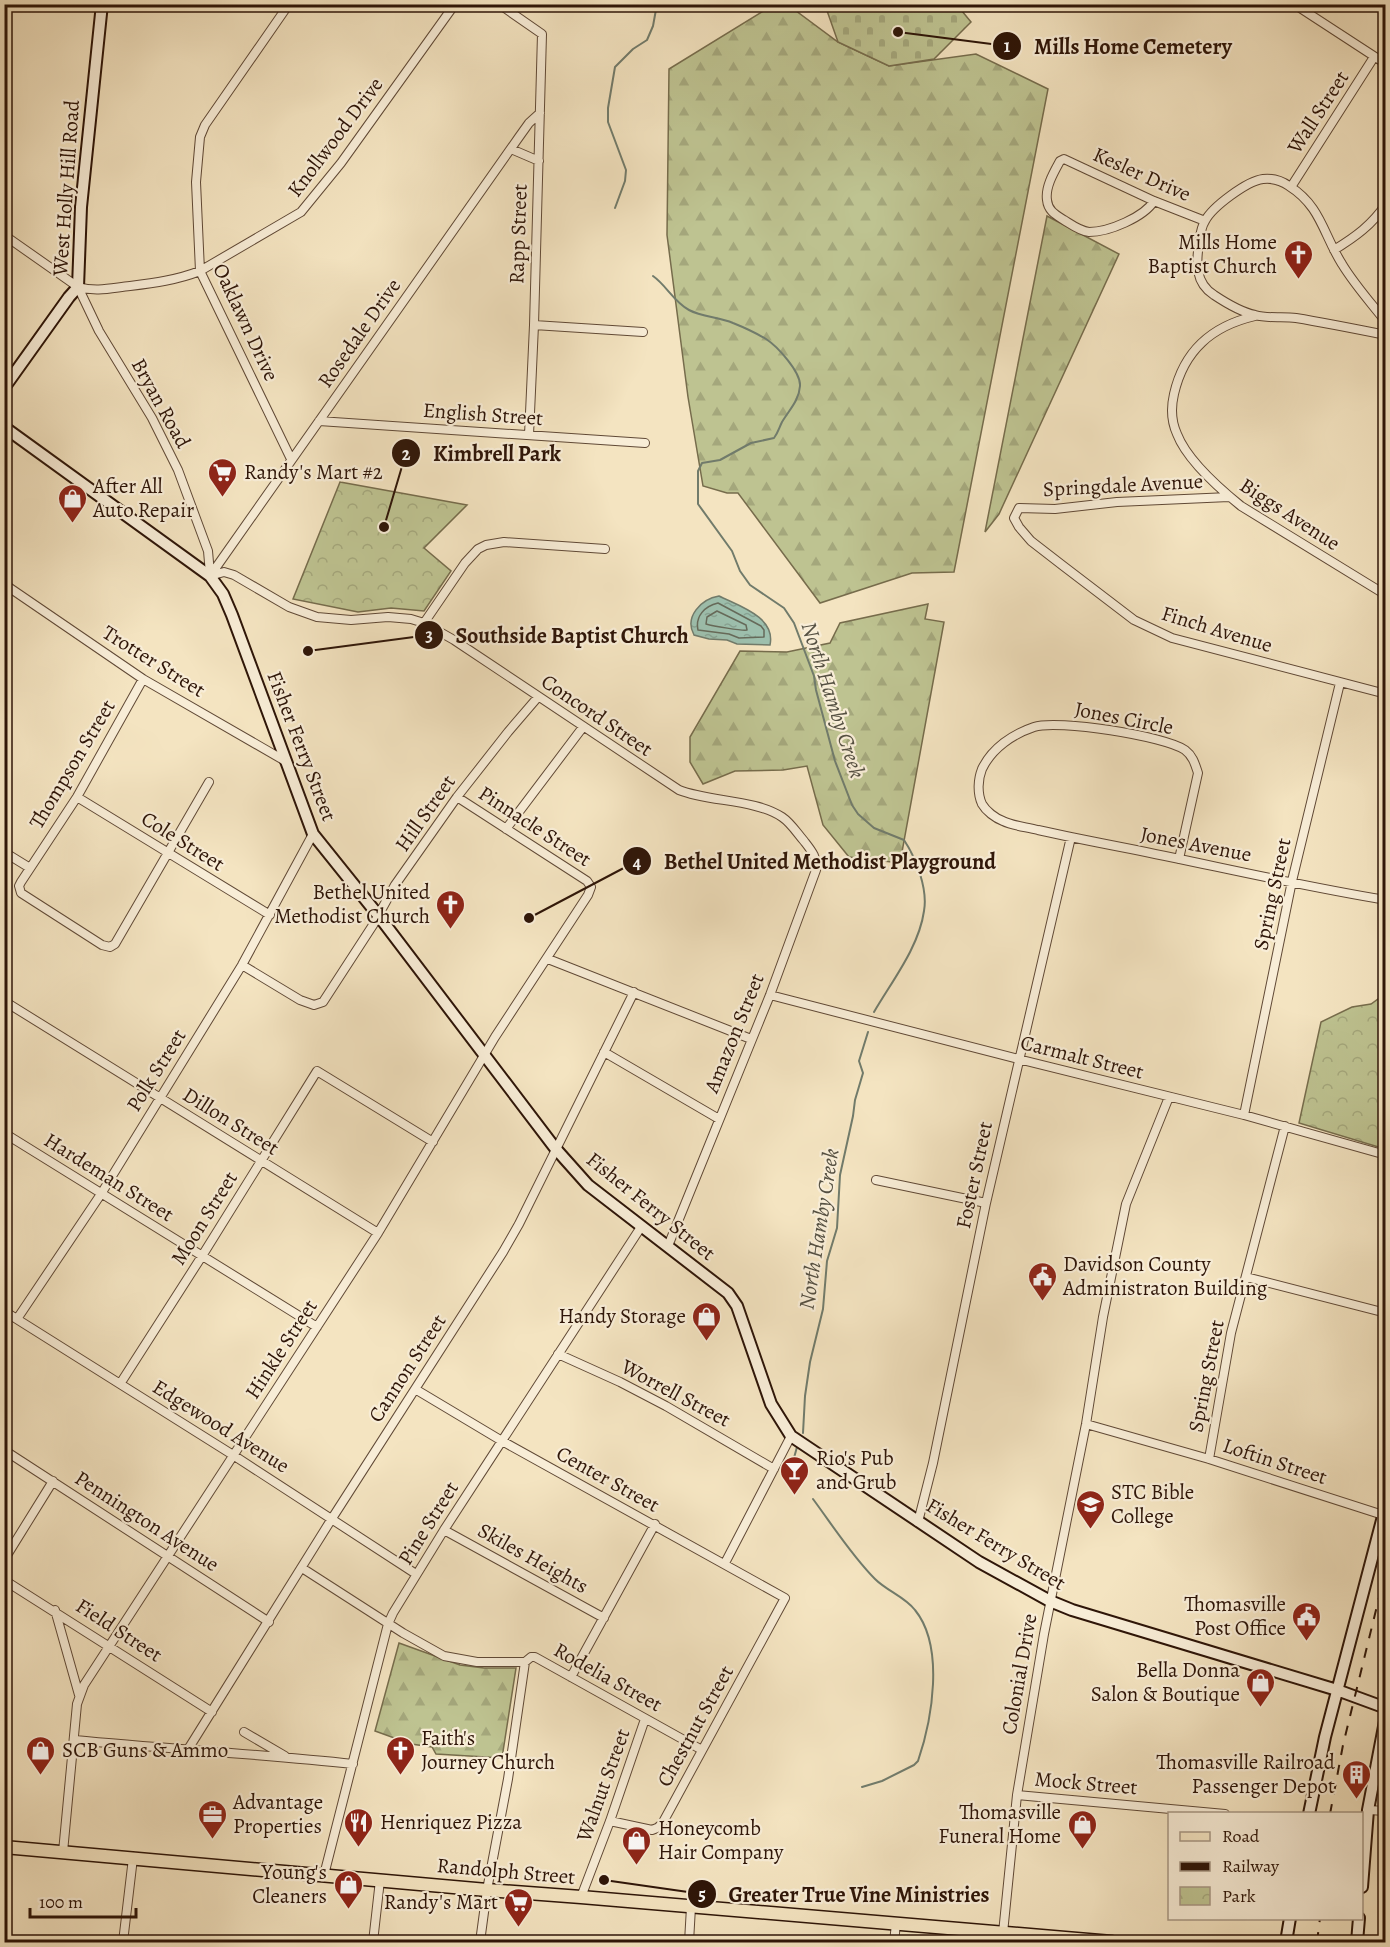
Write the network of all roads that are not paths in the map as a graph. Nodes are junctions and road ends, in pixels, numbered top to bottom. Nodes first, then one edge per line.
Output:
1 (102, 4) edge
2 (289, 4) edge
3 (455, 4) edge
4 (499, 4) edge
5 (1294, 4) edge
6 (1374, 57) junction
7 (1386, 64) edge
8 (540, 113) junction
9 (511, 149) junction
10 (539, 161) junction
11 (1291, 187) junction
12 (1154, 201) junction
13 (1386, 204) edge
14 (1204, 221) junction
15 (4, 235) edge
16 (1334, 250) junction
17 (200, 271) junction
18 (78, 287) junction
19 (1255, 316) junction
20 (1386, 322) edge
21 (534, 325) junction
22 (643, 332) dead end
23 (1386, 335) edge
24 (4, 388) edge
25 (319, 421) junction
26 (4, 427) edge
27 (529, 435) junction
28 (645, 443) dead end
29 (291, 459) junction
30 (1229, 497) junction
31 (1019, 508) joint
32 (605, 549) dead end
33 (210, 576) junction
34 (4, 584) edge
35 (1386, 595) edge
36 (424, 623) junction
37 (143, 679) junction
38 (1340, 683) junction
39 (1386, 694) edge
40 (538, 697) junction
41 (583, 727) junction
42 (288, 763) junction
43 (209, 782) dead end
44 (77, 796) junction
45 (457, 797) junction
46 (506, 829) junction
47 (313, 834) junction
48 (799, 835) joint
49 (1071, 837) junction
50 (4, 852) edge
51 (167, 852) junction
52 (1179, 859) junction
53 (30, 868) junction
54 (1292, 881) junction
55 (591, 887) joint
56 (1386, 900) edge
57 (270, 915) junction
58 (378, 915) junction
59 (548, 959) junction
60 (242, 965) junction
61 (634, 992) junction
62 (770, 995) junction
63 (4, 1001) edge
64 (751, 1039) junction
65 (604, 1052) junction
66 (486, 1057) junction
67 (1018, 1059) junction
68 (1170, 1097) junction
69 (160, 1098) junction
70 (1244, 1115) junction
71 (719, 1119) junction
72 (1285, 1126) junction
73 (4, 1133) edge
74 (433, 1142) junction
75 (555, 1148) junction
76 (1386, 1155) edge
77 (261, 1161) junction
78 (876, 1180) dead end
79 (101, 1194) junction
80 (986, 1203) junction
81 (641, 1227) junction
82 (378, 1233) junction
83 (668, 1246) junction
84 (202, 1256) junction
85 (1246, 1277) junction
86 (4, 1311) edge
87 (1386, 1313) edge
88 (18, 1319) junction
89 (317, 1327) junction
90 (558, 1354) junction
91 (120, 1384) junction
92 (415, 1389) junction
93 (1086, 1424) junction
94 (791, 1436) junction
95 (502, 1441) junction
96 (4, 1450) edge
97 (233, 1455) junction
98 (1209, 1459) junction
99 (774, 1469) junction
100 (53, 1481) junction
101 (1384, 1510) edge
102 (331, 1520) junction
103 (918, 1522) junction
104 (655, 1524) junction
105 (444, 1530) junction
106 (168, 1557) junction
107 (4, 1560) edge
108 (725, 1563) junction
109 (302, 1568) junction
110 (417, 1574) junction
111 (4, 1580) edge
112 (785, 1598) joint
113 (1050, 1601) junction
114 (54, 1610) junction
115 (604, 1618) junction
116 (269, 1622) junction
117 (388, 1624) junction
118 (109, 1646) junction
119 (525, 1662) junction
120 (571, 1677) junction
121 (1337, 1690) junction
122 (79, 1695) junction
123 (1386, 1708) edge
124 (212, 1712) junction
125 (1386, 1716) edge
126 (645, 1719) junction
127 (244, 1732) dead end
128 (75, 1740) junction
129 (702, 1750) junction
130 (187, 1751) junction
131 (287, 1757) junction
132 (353, 1764) junction
133 (1017, 1795) junction
134 (1368, 1810) junction
135 (1386, 1811) edge
136 (1203, 1812) edge
137 (1309, 1812) edge
138 (610, 1821) junction
139 (4, 1847) edge
140 (63, 1852) junction
141 (133, 1858) junction
142 (1363, 1874) edge
143 (324, 1875) junction
144 (380, 1880) junction
145 (487, 1890) junction
146 (581, 1897) junction
147 (692, 1907) junction
148 (1290, 1920) edge
149 (1359, 1920) edge
150 (896, 1924) junction
151 (1003, 1933) junction
152 (987, 1937) edge
153 (123, 1942) edge
154 (373, 1942) edge
155 (480, 1942) edge
156 (689, 1942) edge
157 (894, 1942) edge
158 (1112, 1942) edge
159 (1286, 1942) edge
160 (1357, 1942) edge

1 - 18 street, West Holly Hill Road
2 - 17 street, Oaklawn Drive
3 - 17 street, Knollwood Drive
4 - 8 street, Rapp Street
5 - 6 street
6 - 7 street
6 - 11 street, Wall Street
8 - 9 street, Rosedale Drive
8 - 10 street, Rapp Street
9 - 10 street
9 - 25 street, Rosedale Drive
10 - 21 street, Rapp Street
11 - 14 street
11 - 16 street
12 - 12 street, Kesler Drive
12 - 14 street, Kesler Drive
13 - 16 street
14 - 19 street
15 - 18 street
16 - 20 street
17 - 18 street, Knollwood Drive
17 - 29 street, Oaklawn Drive
18 - 24 street, West Holly Hill Road
18 - 33 street, Bryan Road
19 - 23 street
19 - 30 street, Biggs Avenue
21 - 22 street
21 - 27 street, Rapp Street
25 - 27 street, English Street
25 - 29 street, Rosedale Drive
26 - 33 street, Fisher Ferry Street
27 - 28 street, English Street
29 - 33 street, Rosedale Drive
30 - 31 street, Springdale Avenue
30 - 35 street, Biggs Avenue
31 - 38 street, Finch Avenue
32 - 36 street
33 - 36 street, Concord Street
33 - 42 street, Fisher Ferry Street
34 - 37 street, Trotter Street
36 - 40 street, Concord Street
37 - 42 street, Trotter Street
37 - 44 street, Thompson Street
38 - 39 street, Finch Avenue
38 - 54 street, Spring Street
40 - 41 street, Concord Street
40 - 45 street, Hill Street
41 - 46 street
41 - 48 street, Concord Street
42 - 47 street, Fisher Ferry Street
43 - 51 street
44 - 51 street, Cole Street
44 - 53 street, Thompson Street
45 - 46 street, Pinnacle Street
45 - 58 street, Hill Street
46 - 55 street, Pinnacle Street
47 - 57 street, Polk Street
47 - 58 street, Fisher Ferry Street
48 - 62 street, Amazon Street
49 - 52 street, Jones Avenue
49 - 52 street, Jones Circle
49 - 67 street, Foster Street
50 - 53 street
51 - 53 street, Thompson Street
51 - 57 street, Cole Street
52 - 54 street, Jones Avenue
54 - 56 street, Jones Avenue
54 - 70 street, Spring Street
55 - 59 street, Hinkle Street
57 - 60 street, Polk Street
58 - 60 street, Hill Street
58 - 66 street, Fisher Ferry Street
59 - 61 street
59 - 66 street, Hinkle Street
60 - 69 street, Polk Street
61 - 64 street
61 - 65 street, Cannon Street
62 - 64 street, Amazon Street
62 - 67 street, Carmalt Street
63 - 69 street, Dillon Street
64 - 71 street, Amazon Street
65 - 71 street
65 - 75 street, Cannon Street
66 - 74 street, Hinkle Street
66 - 75 street, Fisher Ferry Street
67 - 68 street, Carmalt Street
67 - 80 street, Foster Street
68 - 70 street, Carmalt Street
68 - 93 street, Colonial Drive
69 - 77 street, Dillon Street
69 - 79 street, Polk Street
70 - 72 street, Carmalt Street
71 - 83 street, Amazon Street
72 - 76 street, Carmalt Street
72 - 85 street, Spring Street
73 - 79 street, Hardeman Street
74 - 77 street, Moon Street
74 - 82 street, Hinkle Street
75 - 81 street, Fisher Ferry Street
75 - 92 street, Cannon Street
77 - 82 street, Dillon Street
77 - 84 street, Moon Street
78 - 80 street
79 - 84 street, Hardeman Street
79 - 88 street, Polk Street
80 - 103 street, Foster Street
81 - 83 street, Fisher Ferry Street
81 - 90 street, Pine Street
82 - 89 street, Hinkle Street
83 - 94 street, Fisher Ferry Street
84 - 89 street, Hardeman Street
84 - 91 street, Moon Street
85 - 87 street
85 - 98 street, Spring Street
86 - 88 street, Edgewood Avenue
88 - 91 street, Edgewood Avenue
89 - 97 street, Hinkle Street
90 - 95 street, Pine Street
90 - 99 street, Worrell Street
91 - 97 street, Edgewood Avenue
92 - 95 street, Center Street
92 - 102 street, Cannon Street
93 - 98 street, Loftin Street
93 - 113 street, Colonial Drive
94 - 99 street
94 - 103 street, Fisher Ferry Street
95 - 104 street, Center Street
95 - 105 street, Pine Street
96 - 100 street, Pennington Avenue
97 - 102 street, Edgewood Avenue
97 - 106 street, Hinkle Street
98 - 101 street, Loftin Street
99 - 108 street
100 - 106 street, Pennington Avenue
100 - 107 street
101 - 121 street
102 - 109 street, Cannon Street
102 - 110 street, Edgewood Avenue
103 - 113 street, Fisher Ferry Street
104 - 108 street, Center Street
104 - 115 street
105 - 110 street, Pine Street
105 - 115 street, Skiles Heights
106 - 116 street, Pennington Avenue
106 - 118 street, Hinkle Street
108 - 112 street, Center Street
109 - 116 street, Cannon Street
109 - 117 street, Rodelia Street
110 - 117 street, Pine Street
111 - 114 street, Field Street
112 - 129 street, Chestnut Street
113 - 121 street, Fisher Ferry Street
113 - 133 street, Colonial Drive
114 - 118 street, Field Street
114 - 122 street
115 - 120 street
116 - 124 street, Cannon Street
117 - 119 street, Rodelia Street
117 - 132 street, Pine Street
118 - 122 street, Hinkle Street
118 - 124 street, Field Street
119 - 120 street, Rodelia Street
119 - 145 street
120 - 126 street, Rodelia Street
121 - 123 street, Fisher Ferry Street
121 - 137 street
122 - 128 street, Hinkle Street
124 - 130 street, Cannon Street
125 - 134 street
126 - 129 street, Rodelia Street
126 - 138 street, Walnut Street
127 - 131 street
128 - 130 street
128 - 140 street, Hinkle Street
129 - 138 street, Chestnut Street
130 - 131 street
131 - 132 street
132 - 143 street, Pine Street
133 - 136 street, Mock Street
133 - 151 street, Colonial Drive
134 - 135 street
134 - 142 street
138 - 146 street, Walnut Street
139 - 140 main road, Randolph Street
140 - 141 main road, Randolph Street
141 - 143 main road, Randolph Street
141 - 153 street
143 - 144 main road, Randolph Street
144 - 145 main road, Randolph Street
144 - 154 street
145 - 146 main road, Randolph Street
145 - 155 street
146 - 147 main road, Randolph Street
147 - 150 main road, Randolph Street
147 - 156 street
148 - 159 street
149 - 160 street
150 - 152 main road, Randolph Street
150 - 157 street
151 - 152 main road, Randolph Street
151 - 158 main road, Randolph Street

